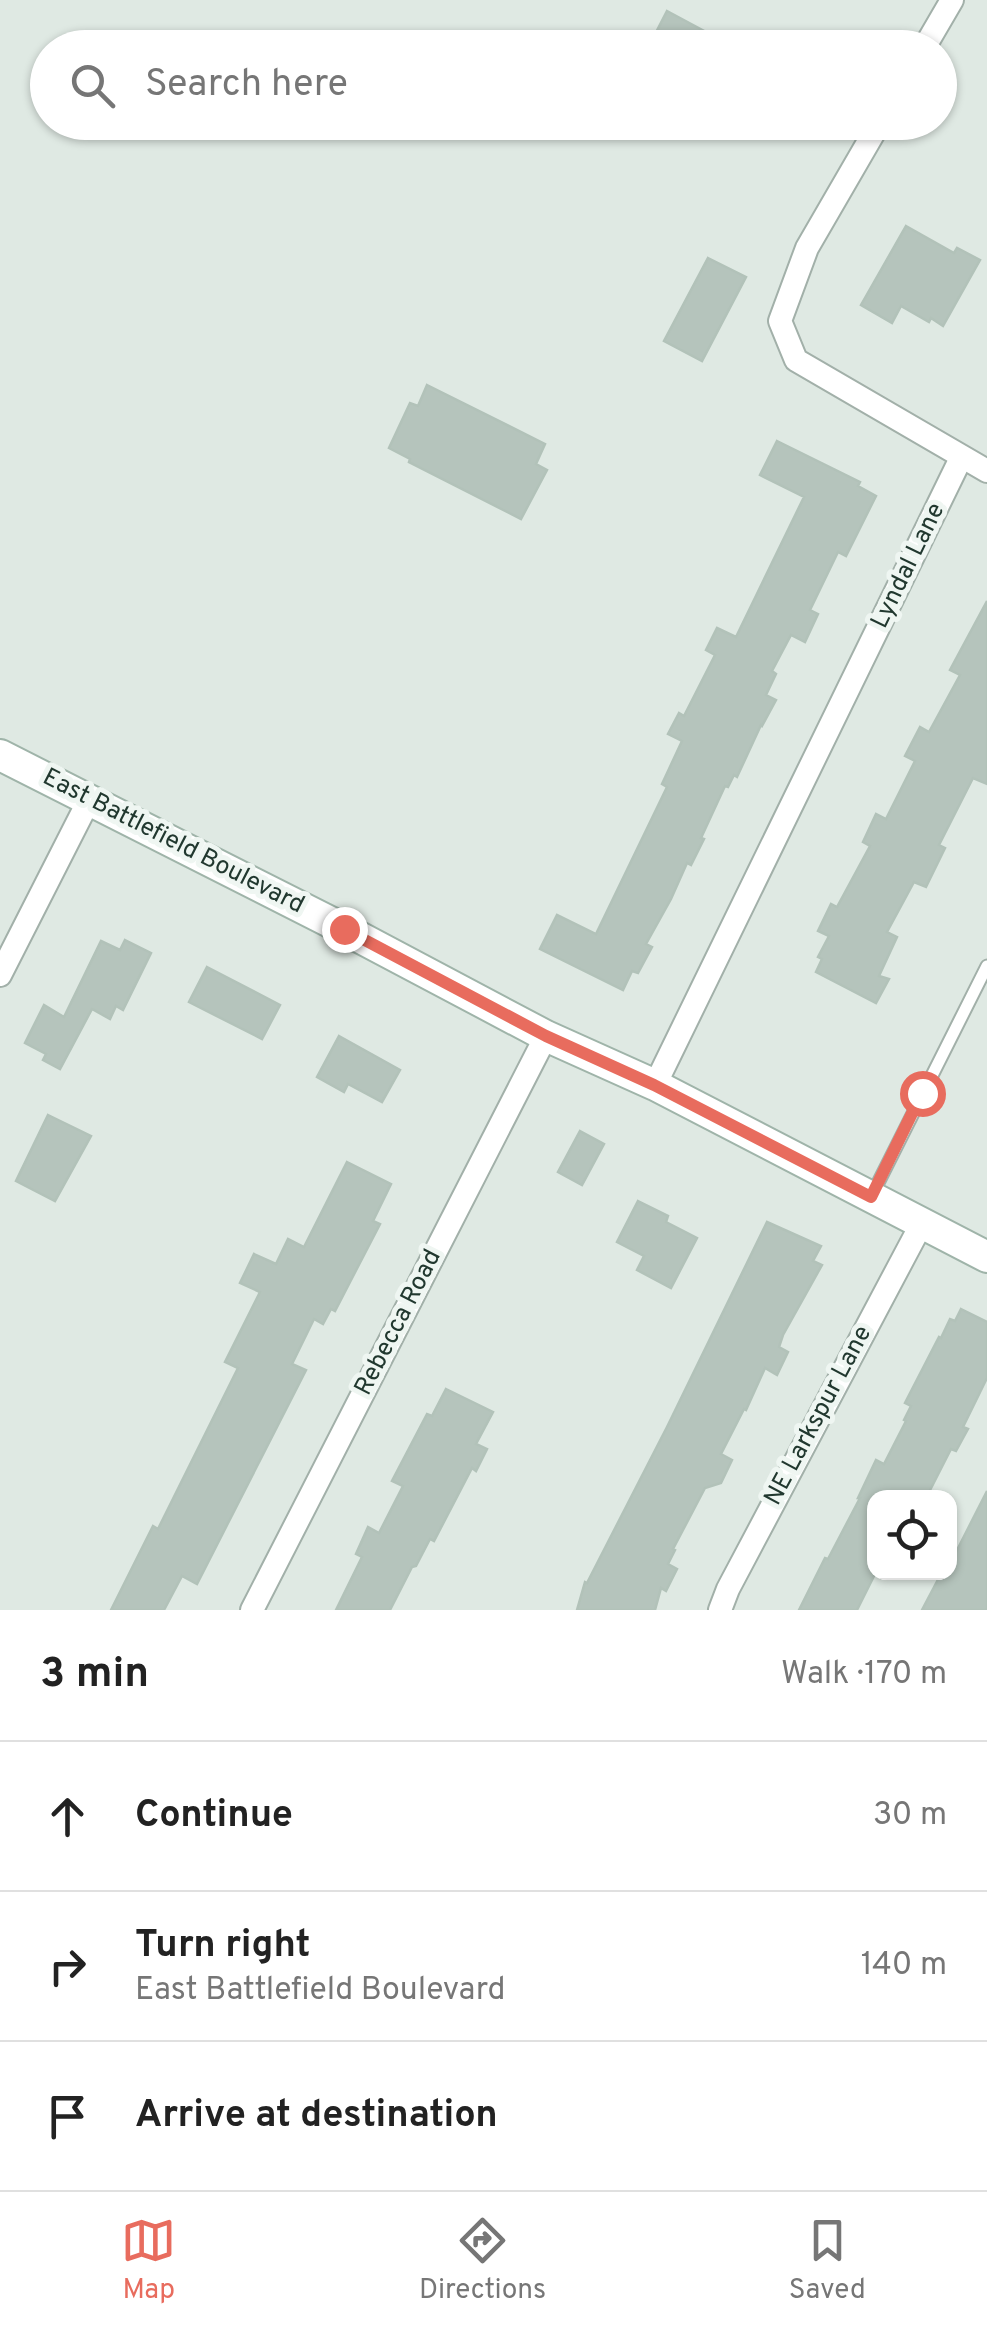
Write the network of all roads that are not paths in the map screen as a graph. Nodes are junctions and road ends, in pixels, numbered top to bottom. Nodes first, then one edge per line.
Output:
1 (952, 0) edge
2 (934, 30) edge
3 (870, 140) edge
4 (962, 458) junction
5 (987, 470) edge
6 (0, 755) edge
7 (90, 800) junction
8 (987, 966) edge
9 (0, 974) edge
10 (546, 1036) junction
11 (654, 1085) junction
12 (871, 1197) junction
13 (922, 1223) junction
14 (987, 1256) edge
15 (252, 1610) edge
16 (720, 1610) edge

1 - 2 street
3 - 4 street
4 - 5 street
4 - 11 street, Lyndal Lane
6 - 7 street, East Battlefield Boulevard
7 - 9 street
7 - 10 street, East Battlefield Boulevard
8 - 12 lane
10 - 11 street, East Battlefield Boulevard
10 - 15 street, Rebecca Road
11 - 12 street, East Battlefield Boulevard
12 - 13 street, East Battlefield Boulevard
13 - 14 street, East Battlefield Boulevard
13 - 16 street, NE Larkspur Lane

